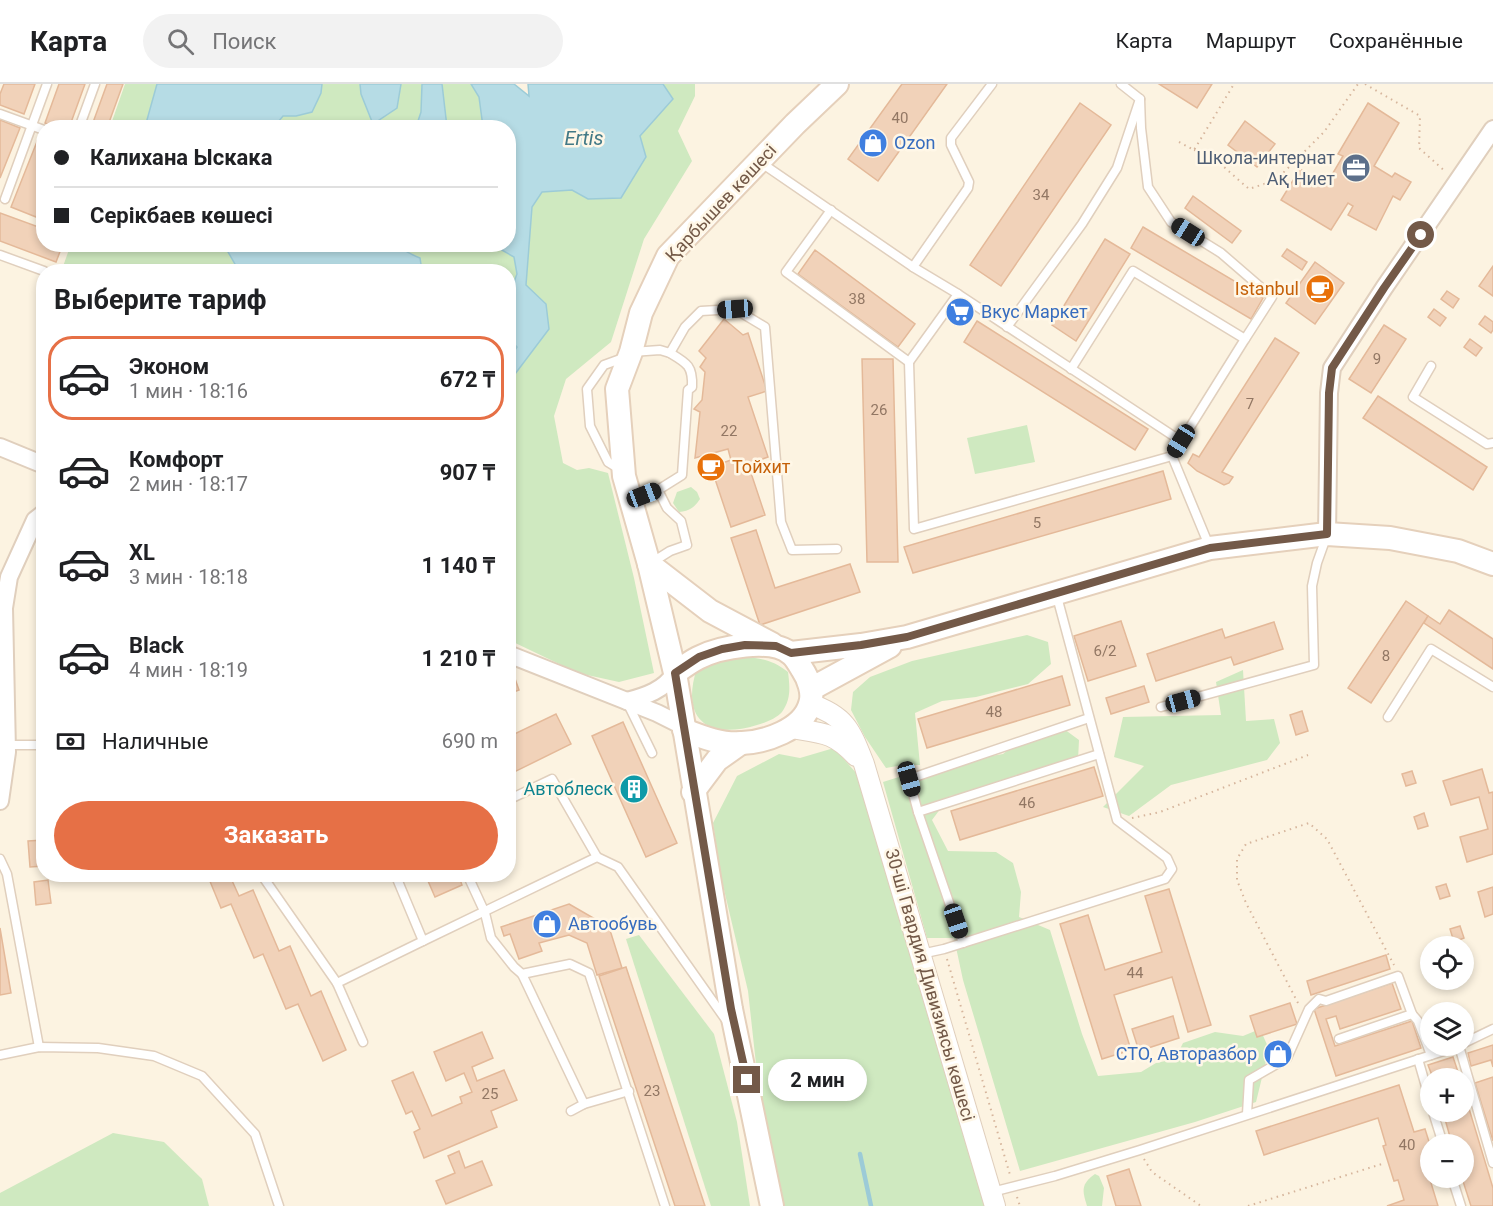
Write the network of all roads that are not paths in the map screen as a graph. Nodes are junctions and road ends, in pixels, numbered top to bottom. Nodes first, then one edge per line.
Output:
1 (47, 84) edge
2 (95, 84) edge
3 (837, 84) edge
4 (992, 84) edge
5 (1121, 84) edge
6 (1140, 99) junction
7 (0, 114) edge
8 (82, 120) edge
9 (32, 126) junction
10 (36, 127) edge
11 (1493, 129) edge
12 (760, 162) junction
13 (5, 198) dead end
14 (831, 210) junction
15 (0, 255) edge
16 (913, 267) junction
17 (36, 268) edge
18 (958, 294) junction
19 (1006, 327) junction
20 (1245, 339) junction
21 (670, 353) junction
22 (630, 354) junction
23 (909, 362) junction
24 (1431, 366) dead end
25 (1071, 369) junction
26 (1181, 441) junction
27 (1493, 442) edge
28 (0, 447) edge
29 (1172, 456) junction
30 (36, 462) edge
31 (624, 471) junction
32 (658, 490) junction
33 (631, 500) junction
34 (36, 519) edge
35 (1327, 534) junction
36 (1210, 548) junction
37 (837, 549) dead end
38 (649, 564) junction
39 (1493, 564) edge
40 (1055, 593) junction
41 (907, 637) junction
42 (784, 650) junction
43 (516, 657) edge
44 (675, 673) junction
45 (1493, 687) edge
46 (811, 696) junction
47 (627, 701) junction
48 (1161, 707) dead end
49 (1388, 717) dead end
50 (1089, 718) junction
51 (684, 728) junction
52 (790, 728) junction
53 (741, 743) junction
54 (7, 745) junction
55 (36, 745) edge
56 (652, 753) dead end
57 (1099, 754) junction
58 (864, 764) junction
59 (693, 792) junction
60 (516, 796) edge
61 (0, 801) edge
62 (918, 812) junction
63 (597, 857) junction
64 (0, 859) edge
65 (267, 882) edge
66 (398, 882) edge
67 (471, 882) edge
68 (485, 913) junction
69 (423, 941) junction
70 (963, 943) junction
71 (920, 954) junction
72 (522, 974) junction
73 (337, 983) junction
74 (1412, 1014) junction
75 (1420, 1026) edge
76 (1493, 1029) edge
77 (737, 1037) junction
78 (1474, 1038) edge
79 (1340, 1039) dead end
80 (363, 1042) dead end
81 (39, 1047) junction
82 (0, 1055) edge
83 (1428, 1056) edge
84 (1462, 1056) edge
85 (1418, 1059) junction
86 (1421, 1068) edge
87 (629, 1091) junction
88 (584, 1104) junction
89 (571, 1111) dead end
90 (1247, 1114) junction
91 (1493, 1163) edge
92 (1455, 1188) edge
93 (993, 1199) edge
94 (279, 1206) edge
95 (665, 1206) edge
96 (772, 1206) edge
97 (1461, 1206) edge

1 - 9 lane
2 - 8 lane
3 - 12 main road, Қарбышев көшесі
4 - 16 lane
5 - 6 lane
6 - 19 lane
6 - 20 lane
7 - 9 lane
9 - 10 lane
9 - 13 lane
11 - 35 street
12 - 14 lane
12 - 22 main road, Қарбышев көшесі
14 - 16 lane
14 - 23 lane
15 - 17 lane
16 - 18 lane
18 - 19 lane
18 - 23 lane
19 - 25 lane
20 - 25 lane
20 - 26 lane
21 - 22 lane
21 - 32 lane
21 - 37 lane
22 - 31 main road, Қарбышев көшесі
22 - 31 lane
23 - 29 lane
24 - 27 lane
25 - 26 lane
26 - 29 lane
28 - 30 street
29 - 36 lane
31 - 33 main road, Қарбышев көшесі
32 - 33 lane
32 - 38 lane
33 - 38 main road, Қарбышев көшесі
34 - 54 street
35 - 36 main road
35 - 39 main road
35 - 48 lane
36 - 40 main road
38 - 42 main road
38 - 44 main road, Қарбышев көшесі
40 - 41 main road
40 - 50 lane
41 - 42 main road
41 - 46 main road
42 - 44 main road
42 - 46 main road
43 - 47 street
44 - 47 street
44 - 51 main road, Қарбышев көшесі
45 - 49 lane
46 - 52 main road
46 - 58 street, 30-ші Гвардия Дивизиясы көшесі
47 - 51 street
47 - 56 lane
50 - 57 lane
50 - 62 lane
51 - 53 main road
51 - 59 main road, Қарбышев көшесі
52 - 53 main road
52 - 58 street
53 - 59 main road
54 - 55 lane
54 - 61 street
57 - 62 lane
57 - 70 lane
58 - 71 street, 30-ші Гвардия Дивизиясы көшесі
59 - 77 main road, Қарбышев көшесі
60 - 63 lane
62 - 70 lane
63 - 68 lane
63 - 77 lane
64 - 81 lane
65 - 73 lane
66 - 69 lane
67 - 68 lane
68 - 69 lane
68 - 72 lane
69 - 73 lane
70 - 71 lane
71 - 93 street, 30-ші Гвардия Дивизиясы көшесі
72 - 87 lane
72 - 88 lane
73 - 80 lane
74 - 75 lane
74 - 79 lane
74 - 90 lane
76 - 78 lane
77 - 96 main road, Қарбышев көшесі
81 - 82 lane
81 - 94 lane
83 - 85 lane
84 - 91 lane
85 - 86 lane
85 - 90 lane
87 - 88 lane
87 - 95 lane
88 - 89 lane
90 - 93 lane
92 - 97 lane

